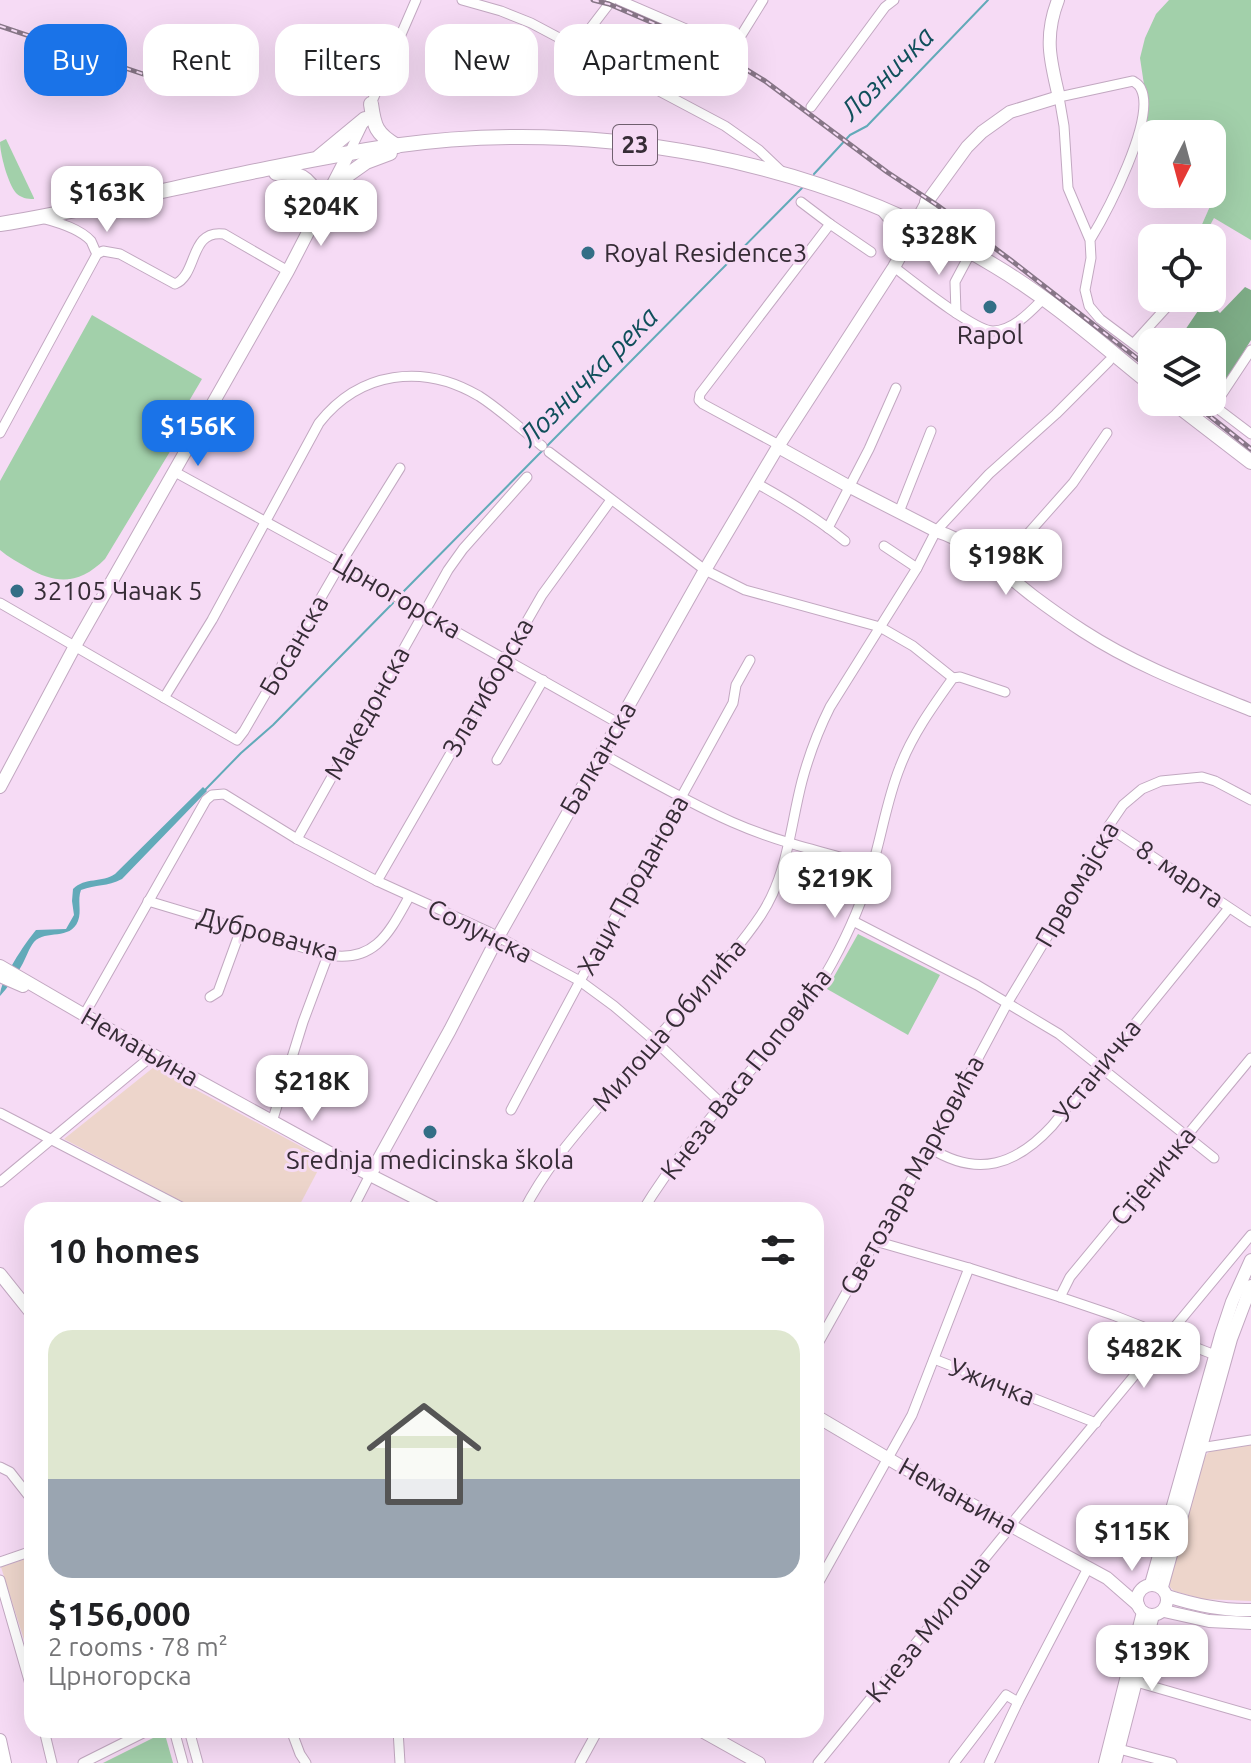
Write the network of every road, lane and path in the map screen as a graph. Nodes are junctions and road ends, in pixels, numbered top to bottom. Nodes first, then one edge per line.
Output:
1 (416, 0) edge
2 (462, 0) edge
3 (612, 0) edge
4 (619, 0) edge
5 (763, 0) edge
6 (894, 0) edge
7 (1058, 0) edge
8 (594, 24) edge
9 (554, 36) edge
10 (668, 96) edge
11 (1059, 97) junction
12 (371, 104) junction
13 (811, 107) dead end
14 (365, 119) junction
15 (402, 145) junction
16 (349, 153) junction
17 (318, 158) junction
18 (259, 170) junction
19 (784, 174) junction
20 (335, 184) junction
21 (801, 202) dead end
22 (881, 207) junction
23 (322, 208) junction
24 (1078, 211) junction
25 (920, 215) junction
26 (34, 217) junction
27 (1101, 220) junction
28 (0, 224) edge
29 (830, 224) junction
30 (1090, 240) junction
31 (951, 241) junction
32 (897, 248) junction
33 (871, 252) dead end
34 (971, 252) junction
35 (97, 254) junction
36 (894, 267) junction
37 (288, 271) junction
38 (1044, 298) junction
39 (1162, 312) edge
40 (956, 313) junction
41 (862, 316) junction
42 (1134, 343) junction
43 (1138, 346) edge
44 (1251, 350) edge
45 (1109, 361) dead end
46 (1138, 374) edge
47 (1226, 384) edge
48 (896, 388) dead end
49 (1226, 415) edge
50 (1191, 416) edge
51 (931, 431) dead end
52 (0, 433) edge
53 (1107, 433) dead end
54 (1251, 434) edge
55 (778, 446) junction
56 (1251, 462) edge
57 (400, 468) dead end
58 (175, 472) junction
59 (527, 477) dead end
60 (756, 483) junction
61 (850, 487) junction
62 (611, 500) junction
63 (899, 512) junction
64 (265, 522) junction
65 (828, 528) junction
66 (936, 531) junction
67 (845, 541) dead end
68 (884, 546) dead end
69 (341, 563) junction
70 (917, 568) junction
71 (1000, 568) junction
72 (705, 570) junction
73 (0, 603) edge
74 (423, 613) junction
75 (880, 627) junction
76 (75, 646) junction
77 (505, 658) junction
78 (750, 660) dead end
79 (953, 678) junction
80 (543, 680) junction
81 (1005, 692) dead end
82 (164, 698) junction
83 (1251, 710) edge
84 (618, 723) junction
85 (601, 753) junction
86 (497, 760) dead end
87 (1, 783) edge
88 (681, 797) junction
89 (1251, 800) edge
90 (1108, 827) junction
91 (297, 839) junction
92 (790, 843) junction
93 (873, 866) junction
94 (377, 881) junction
95 (409, 897) junction
96 (148, 901) junction
97 (1229, 908) junction
98 (853, 921) junction
99 (1251, 922) edge
100 (241, 929) junction
101 (498, 937) junction
102 (328, 955) junction
103 (0, 966) edge
104 (0, 976) edge
105 (580, 981) junction
106 (210, 997) dead end
107 (53, 998) junction
108 (1008, 1002) junction
109 (84, 1015) junction
110 (655, 1041) junction
111 (153, 1055) junction
112 (1251, 1058) edge
113 (1100, 1066) junction
114 (722, 1104) junction
115 (511, 1110) dead end
116 (0, 1113) edge
117 (272, 1122) junction
118 (1185, 1136) junction
119 (51, 1139) junction
120 (930, 1148) junction
121 (1214, 1158) dead end
122 (370, 1175) junction
123 (0, 1182) edge
124 (172, 1202) edge
125 (356, 1202) edge
126 (423, 1202) edge
127 (529, 1202) edge
128 (648, 1202) edge
129 (1251, 1235) edge
130 (875, 1241) junction
131 (1251, 1260) edge
132 (969, 1268) junction
133 (0, 1274) edge
134 (1251, 1286) edge
135 (1060, 1297) junction
136 (24, 1304) edge
137 (824, 1333) edge
138 (1167, 1335) junction
139 (1220, 1357) junction
140 (934, 1359) junction
141 (824, 1421) edge
142 (1096, 1423) junction
143 (1251, 1440) edge
144 (1200, 1448) junction
145 (888, 1458) junction
146 (0, 1467) edge
147 (24, 1490) edge
148 (1011, 1525) junction
149 (24, 1554) edge
150 (0, 1562) edge
151 (1088, 1568) junction
152 (824, 1573) edge
153 (1107, 1578) junction
154 (0, 1580) edge
155 (1156, 1589) junction
156 (1251, 1610) edge
157 (1149, 1611) junction
158 (1231, 1622) junction
159 (1251, 1623) edge
160 (1251, 1629) edge
161 (24, 1663) edge
162 (1131, 1681) junction
163 (1018, 1702) junction
164 (1251, 1715) edge
165 (46, 1738) edge
166 (133, 1738) edge
167 (176, 1738) edge
168 (191, 1738) edge
169 (294, 1738) edge
170 (398, 1738) edge
171 (594, 1738) edge
172 (714, 1738) edge
173 (0, 1740) edge
174 (1119, 1749) junction
175 (5, 1763) edge
176 (52, 1763) edge
177 (83, 1763) edge
178 (183, 1763) edge
179 (198, 1763) edge
180 (306, 1763) edge
181 (400, 1763) edge
182 (580, 1763) edge
183 (759, 1763) edge
184 (818, 1763) edge
185 (954, 1763) edge
186 (989, 1763) edge
187 (1105, 1763) edge
188 (1115, 1763) edge
189 (1172, 1763) edge

1 - 12 street
2 - 9 street
3 - 8 street
4 - 5 street
6 - 13 street
7 - 11 street
10 - 19 street
11 - 24 street
11 - 25 street
11 - 27 street
12 - 14 street
12 - 15 main road
14 - 16 street
14 - 17 main road
15 - 16 main road, 23
15 - 19 main road, 23
15 - 20 main road
16 - 17 main road, 23
16 - 20 street
17 - 18 main road, 23
18 - 23 main road
18 - 26 main road, 23
19 - 22 main road, 23
20 - 23 street
21 - 29 street
22 - 25 main road, 23
22 - 32 main road
23 - 37 street
24 - 27 street
24 - 30 street
25 - 31 main road, 23
25 - 31 main road
25 - 32 street, Балканска
25 - 36 street, Балканска
26 - 28 main road, 23
26 - 35 street
27 - 30 street
29 - 33 street
29 - 55 street
30 - 42 street
31 - 34 main road, 23
32 - 41 street, Балканска
34 - 38 main road, 23
34 - 40 street
35 - 37 street
35 - 52 street
36 - 40 street
36 - 41 street, Балканска
37 - 58 street
38 - 40 street
38 - 46 main road, 23
39 - 42 street
41 - 55 street, Балканска
42 - 43 street
44 - 47 street
45 - 66 street, Милоша Обилића
48 - 61 street
49 - 54 street
50 - 56 main road
51 - 63 street
53 - 71 street
55 - 60 street, Балканска
55 - 61 street
57 - 69 street, Босанска
58 - 64 street, Црногорска
58 - 76 street
59 - 74 street, Македонска
60 - 65 street
60 - 72 street, Балканска
61 - 63 street
61 - 65 street
62 - 64 street
62 - 72 street
62 - 77 street, Златиборска
63 - 66 street
64 - 69 street, Црногорска
64 - 82 street
65 - 67 street
66 - 70 street, Милоша Обилића
66 - 71 street
68 - 70 street
69 - 74 street, Црногорска
69 - 82 street, Босанска
70 - 75 street, Милоша Обилића
71 - 83 street
72 - 75 street
72 - 84 street, Балканска
73 - 76 street
74 - 77 street, Црногорска
74 - 91 street, Македонска
75 - 79 street
75 - 92 street, Милоша Обилића
76 - 82 street
76 - 87 street
77 - 80 street, Црногорска
77 - 94 street, Златиборска
78 - 88 street, Хаџи Проданова
79 - 81 street
79 - 93 street, Кнеза Васа Поповића
80 - 84 street, Црногорска
80 - 86 street
84 - 85 street, Балканска
85 - 88 street
85 - 101 street, Балканска
88 - 92 street
88 - 105 street, Хаџи Проданова
89 - 90 street, Првомајска
90 - 97 street, 8. марта
90 - 108 street, Првомајска
91 - 94 street, Солунска
91 - 96 street, Солунска
92 - 93 street
92 - 110 street, Милоша Обилића
93 - 98 street, Кнеза Васа Поповића
94 - 95 street, Солунска
95 - 101 street, Солунска
95 - 102 street, Дубровачка
96 - 100 street, Дубровачка
96 - 109 street
97 - 99 street, 8. марта
97 - 113 street, Устаничка
98 - 108 street
98 - 114 street, Кнеза Васа Поповића
100 - 102 street, Дубровачка
100 - 106 street
101 - 105 street, Солунска
101 - 122 street, Балканска
102 - 117 street
103 - 107 street, Немањина
104 - 107 street, Немањина
105 - 110 street, Солунска
105 - 115 street, Хаџи Проданова
107 - 109 street, Немањина
108 - 113 street
108 - 120 street, Светозара Марковића
109 - 111 street, Немањина
110 - 114 street, Солунска
110 - 127 street, Милоша Обилића
111 - 117 street, Немањина
111 - 119 street
112 - 118 street, Стјеничка
113 - 118 street
113 - 120 street, Устаничка
114 - 128 street, Кнеза Васа Поповића
116 - 119 street
117 - 122 street, Немањина
118 - 121 street
118 - 135 street, Стјеничка
119 - 123 street
119 - 124 street
120 - 130 street, Светозара Марковића
122 - 125 street, Балканска
122 - 126 street, Немањина
129 - 138 street, Кнеза Милоша
130 - 132 street
130 - 137 street, Светозара Марковића
131 - 139 street
132 - 135 street
132 - 140 street
133 - 136 street
134 - 139 street
135 - 138 street
138 - 139 street
138 - 142 street, Кнеза Милоша
139 - 144 street
139 - 155 street
140 - 142 street, Ужичка
140 - 145 street
141 - 145 street, Немањина
142 - 148 street, Кнеза Милоша
143 - 144 street
144 - 155 street
145 - 148 street, Немањина
145 - 152 street
146 - 147 street
148 - 151 street, Немањина
148 - 184 street, Кнеза Милоша
149 - 150 street
151 - 153 street, Немањина
151 - 163 street
153 - 155 street
153 - 157 street, Немањина
154 - 161 street
155 - 156 street
155 - 157 street
155 - 157 street
157 - 158 street
157 - 162 street
158 - 159 street
158 - 160 street
162 - 164 street
162 - 174 street
162 - 187 street
163 - 185 street
163 - 186 street
165 - 176 street
166 - 177 street
167 - 178 street
168 - 179 street
169 - 180 street
170 - 181 street
171 - 182 street
172 - 183 street
173 - 175 street
174 - 188 street
174 - 189 street

